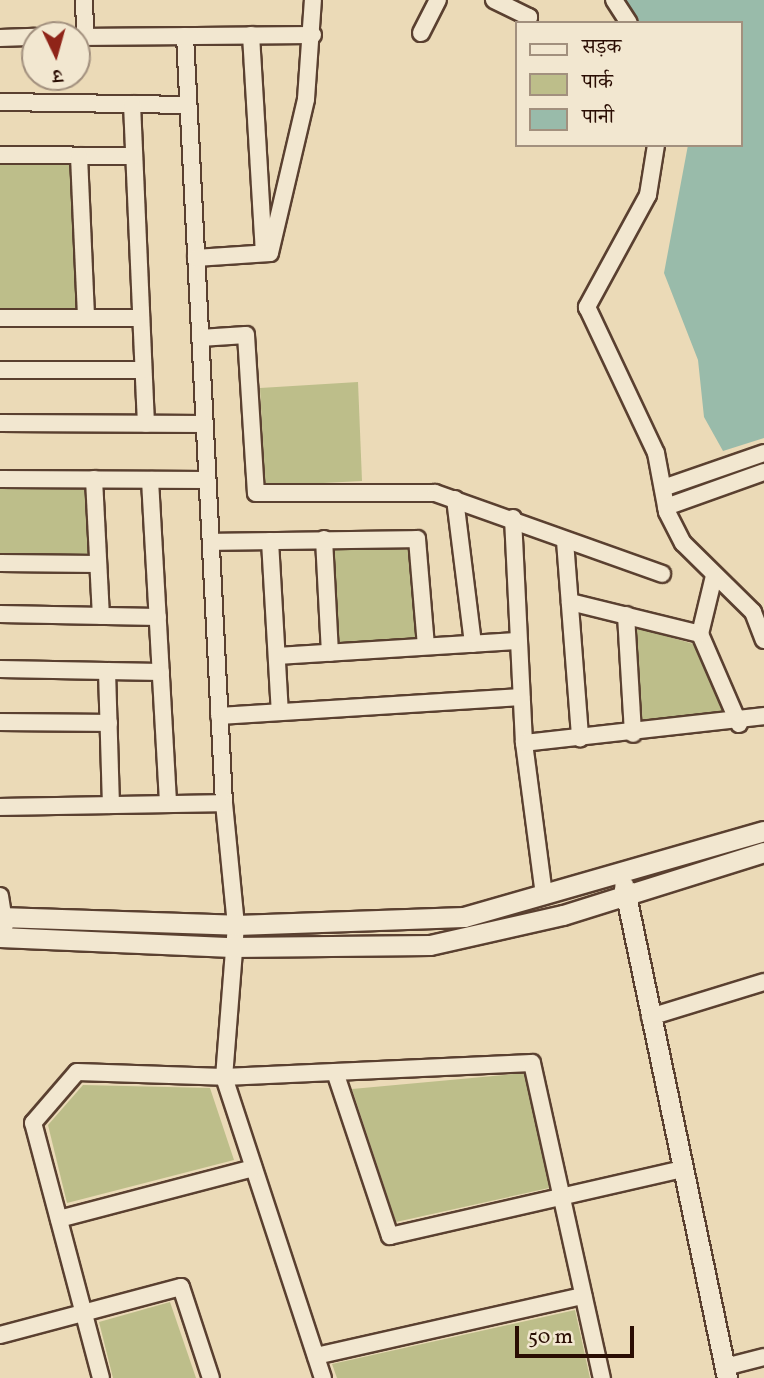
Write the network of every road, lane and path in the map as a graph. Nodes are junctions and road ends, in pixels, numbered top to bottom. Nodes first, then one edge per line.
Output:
1 (84, 0) edge
2 (313, 0) edge
3 (438, 0) edge
4 (494, 0) edge
5 (534, 0) edge
6 (614, 0) edge
7 (528, 20) edge
8 (82, 21) edge
9 (628, 21) edge
10 (421, 33) dead end
11 (251, 35) junction
12 (313, 35) junction
13 (185, 36) junction
14 (21, 37) edge
15 (91, 37) edge
16 (0, 38) edge
17 (0, 102) edge
18 (132, 104) junction
19 (188, 105) junction
20 (656, 147) edge
21 (0, 155) edge
22 (79, 156) junction
23 (134, 156) junction
24 (264, 253) junction
25 (196, 258) junction
26 (0, 318) edge
27 (86, 318) junction
28 (141, 318) junction
29 (200, 338) junction
30 (0, 370) edge
31 (144, 370) junction
32 (0, 423) edge
33 (146, 424) junction
34 (205, 424) junction
35 (764, 453) edge
36 (764, 472) edge
37 (0, 479) edge
38 (94, 479) junction
39 (150, 480) junction
40 (207, 480) junction
41 (663, 488) junction
42 (455, 499) junction
43 (666, 507) junction
44 (513, 518) junction
45 (324, 539) junction
46 (270, 541) junction
47 (565, 541) junction
48 (211, 542) junction
49 (0, 563) edge
50 (98, 564) junction
51 (662, 575) dead end
52 (714, 576) junction
53 (569, 602) junction
54 (758, 609) edge
55 (0, 614) edge
56 (625, 615) junction
57 (101, 616) junction
58 (158, 617) junction
59 (700, 634) junction
60 (764, 640) edge
61 (517, 641) junction
62 (473, 644) junction
63 (426, 646) junction
64 (330, 653) junction
65 (277, 656) junction
66 (0, 669) edge
67 (107, 671) junction
68 (161, 672) junction
69 (521, 697) junction
70 (280, 712) junction
71 (219, 716) junction
72 (764, 716) edge
73 (0, 722) edge
74 (109, 723) junction
75 (739, 724) junction
76 (634, 734) junction
77 (580, 738) junction
78 (524, 743) junction
79 (224, 803) junction
80 (168, 804) junction
81 (111, 805) junction
82 (0, 807) edge
83 (764, 831) edge
84 (764, 852) edge
85 (621, 875) junction
86 (544, 895) junction
87 (628, 896) junction
88 (0, 897) edge
89 (3, 917) edge
90 (236, 925) junction
91 (1, 940) edge
92 (232, 947) junction
93 (764, 982) edge
94 (650, 1017) junction
95 (335, 1072) junction
96 (223, 1077) junction
97 (254, 1168) junction
98 (681, 1169) junction
99 (562, 1196) junction
100 (59, 1219) junction
101 (583, 1296) junction
102 (84, 1313) junction
103 (0, 1335) edge
104 (316, 1356) junction
105 (764, 1357) edge
106 (726, 1372) edge
107 (101, 1378) edge
108 (211, 1378) edge
109 (323, 1378) edge
110 (602, 1378) edge

1 - 8 street
2 - 12 street
3 - 10 street
4 - 7 street
5 - 7 street
6 - 9 street
11 - 12 street
11 - 13 street
11 - 24 street
12 - 24 street
13 - 15 street
13 - 19 street
14 - 16 street
17 - 18 street
18 - 19 street
18 - 23 street
19 - 25 street
20 - 41 street
21 - 22 street
22 - 23 street
22 - 27 street
23 - 28 street
24 - 25 street
25 - 29 street
26 - 27 street
27 - 28 street
28 - 31 street
29 - 34 street
29 - 42 street
30 - 31 street
31 - 33 street
32 - 33 street
33 - 34 street
34 - 40 street
35 - 41 street
36 - 43 street
37 - 38 street
38 - 39 street
38 - 50 street
39 - 40 street
39 - 58 street
40 - 48 street
41 - 43 street
42 - 44 street
42 - 62 street
43 - 52 street
44 - 47 street
44 - 61 street
45 - 46 street
45 - 63 street
45 - 64 street
46 - 48 street
46 - 65 street
47 - 51 street
47 - 53 street
48 - 71 street
49 - 50 street
50 - 57 street
52 - 54 street
52 - 59 street
53 - 56 street
53 - 77 street
54 - 60 street
55 - 57 street
56 - 59 street
56 - 76 street
57 - 58 street
58 - 68 street
59 - 75 street
61 - 62 street
61 - 69 street
62 - 63 street
63 - 64 street
64 - 65 street
65 - 70 street
66 - 67 street
67 - 68 street
67 - 74 street
68 - 80 street
69 - 70 street
69 - 78 street
70 - 71 street
71 - 79 street
72 - 75 street
73 - 74 street
74 - 81 street
75 - 76 street
76 - 77 street
77 - 78 street
78 - 86 street
79 - 80 street
79 - 90 street
80 - 81 street
81 - 82 street
83 - 85 street
84 - 87 street
85 - 86 street
85 - 87 street
86 - 90 street
87 - 92 street
87 - 94 street
88 - 89 street
89 - 90 street
89 - 91 street
90 - 92 street
91 - 92 street
92 - 96 street
93 - 94 street
94 - 98 street
95 - 96 street
95 - 99 street
95 - 99 street
96 - 97 street
96 - 100 street
97 - 100 street
97 - 104 street
98 - 99 street
98 - 106 street
99 - 101 street
100 - 102 street
101 - 104 street
101 - 110 street
102 - 103 street
102 - 107 street
102 - 108 street
104 - 109 street
105 - 106 street

